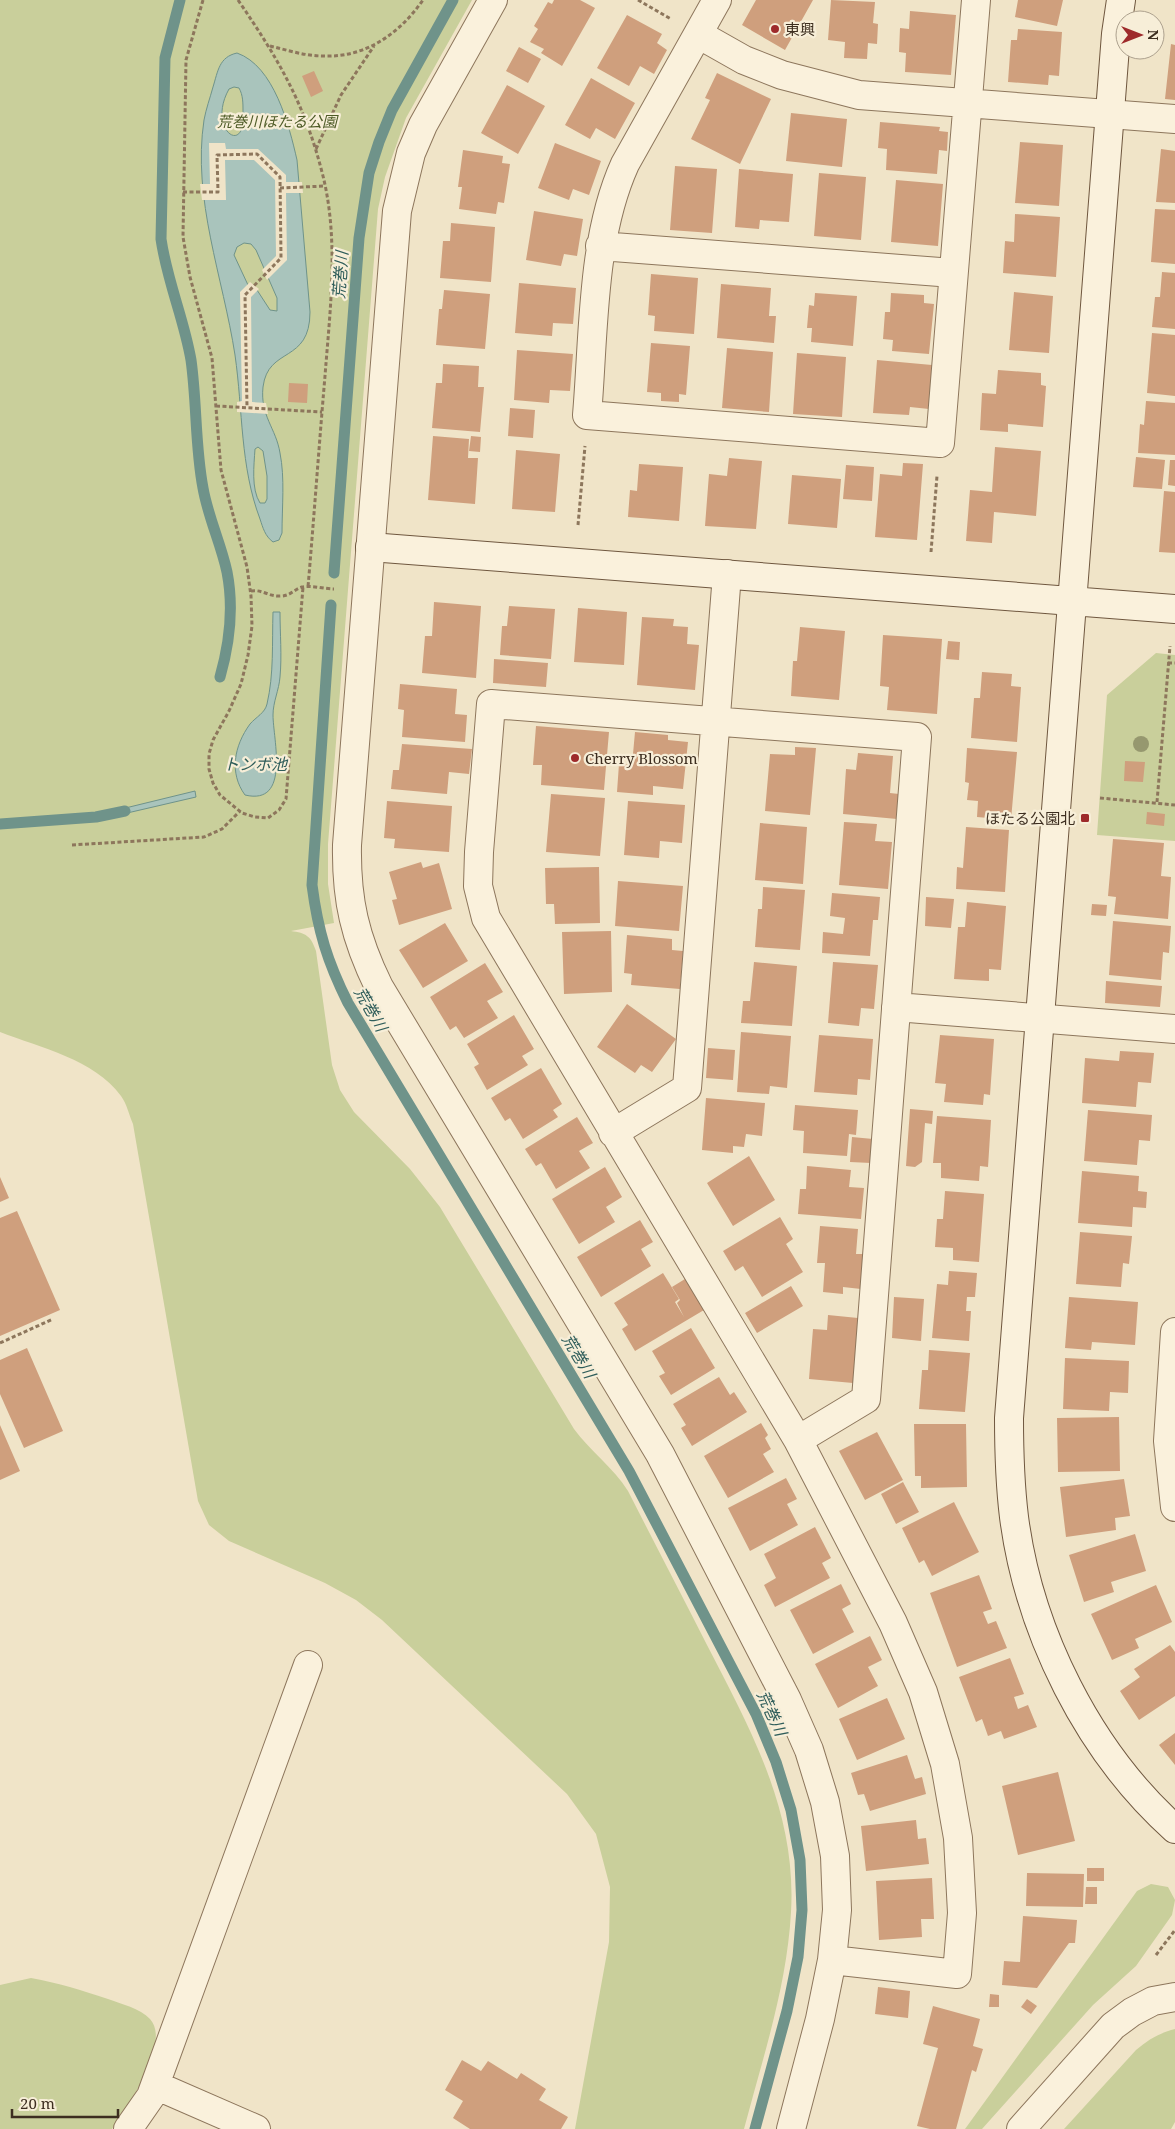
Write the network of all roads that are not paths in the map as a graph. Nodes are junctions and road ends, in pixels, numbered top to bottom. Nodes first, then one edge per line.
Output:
1 (493, 0) edge
2 (717, 0) edge
3 (976, 0) edge
4 (1121, 0) edge
5 (698, 34) junction
6 (966, 103) junction
7 (1110, 114) junction
8 (1175, 119) edge
9 (600, 246) junction
10 (953, 273) junction
11 (370, 547) junction
12 (727, 574) junction
13 (1072, 601) junction
14 (1175, 609) edge
15 (715, 721) junction
16 (896, 1007) junction
17 (1040, 1019) junction
18 (1175, 1029) edge
19 (614, 1133) junction
20 (1175, 1332) edge
21 (798, 1440) junction
22 (1175, 1507) edge
23 (308, 1665) dead end
24 (1175, 1829) edge
25 (832, 1960) junction
26 (1175, 1997) edge
27 (155, 2085) junction
28 (128, 2129) edge
29 (256, 2129) edge
30 (791, 2129) edge
31 (1021, 2129) edge

1 - 11 street
2 - 5 street
3 - 6 street
4 - 7 street
5 - 6 street
5 - 9 street
6 - 7 street
6 - 10 street
7 - 8 street
7 - 13 street
9 - 10 street
9 - 10 street
11 - 12 street
11 - 25 street
12 - 13 street
12 - 15 street
13 - 14 street
13 - 17 street
15 - 16 street
15 - 19 street
15 - 19 street
16 - 17 street
16 - 21 street
17 - 18 street
17 - 24 street
19 - 21 street
20 - 22 street
21 - 25 street
23 - 27 street
25 - 30 street
26 - 31 street
27 - 28 street
27 - 29 street

